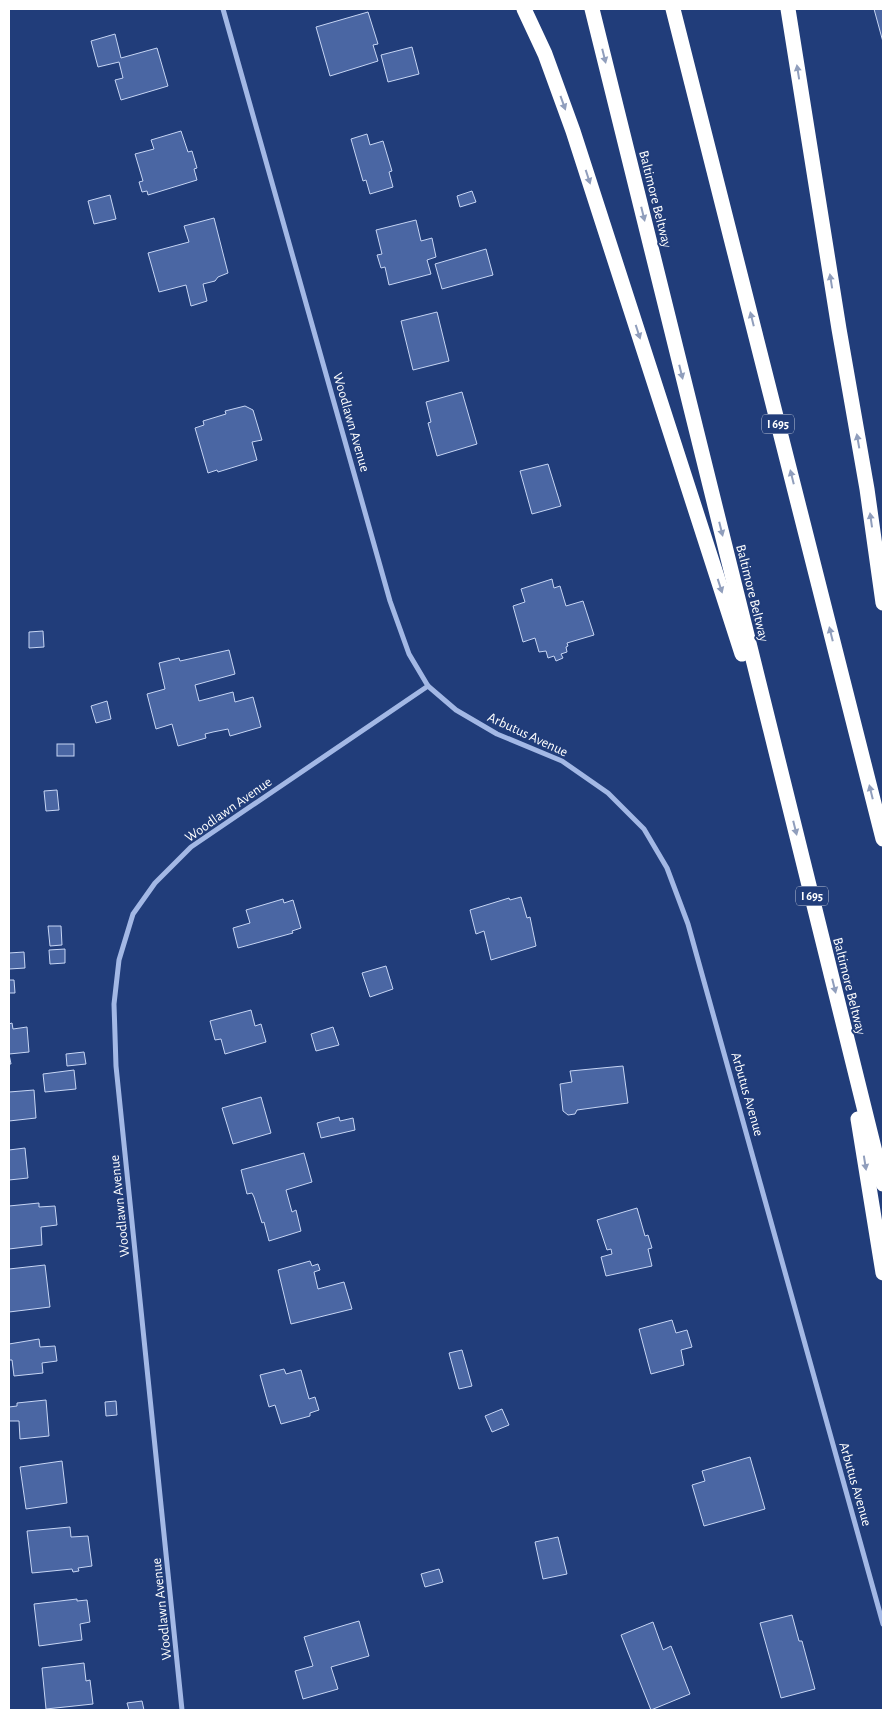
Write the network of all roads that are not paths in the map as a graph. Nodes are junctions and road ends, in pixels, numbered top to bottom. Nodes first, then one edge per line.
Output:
1 (223, 9) edge
2 (524, 9) edge
3 (592, 9) edge
4 (673, 9) edge
5 (788, 9) edge
6 (883, 603) edge
7 (428, 686) junction
8 (783, 781) junction
9 (883, 839) edge
10 (840, 1011) junction
11 (883, 1184) edge
12 (883, 1273) edge
13 (883, 1624) edge
14 (182, 1710) edge

1 - 7 street, Woodlawn Avenue
2 -> 8 highway
3 -> 8 highway, Baltimore Beltway / I 695
9 -> 4 highway, I 695
6 -> 5 highway
7 - 13 street, Arbutus Avenue
7 - 14 street, Woodlawn Avenue
8 -> 10 highway, Baltimore Beltway / I 695
10 - 11 highway, Baltimore Beltway / I 695
10 -> 12 highway

